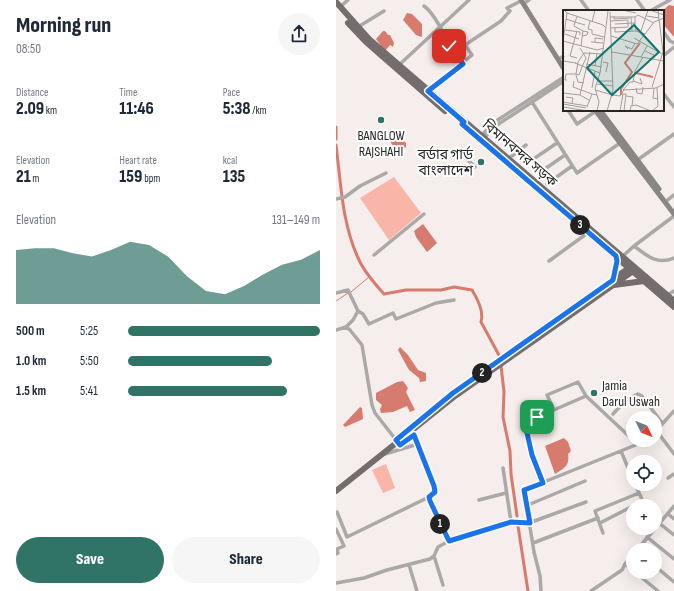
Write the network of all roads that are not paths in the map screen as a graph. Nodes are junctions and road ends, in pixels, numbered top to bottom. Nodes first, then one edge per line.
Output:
1 (348, 0) edge
2 (469, 0) edge
3 (524, 0) edge
4 (581, 0) edge
5 (637, 0) edge
6 (670, 0) edge
7 (337, 6) edge
8 (424, 6) dead end
9 (588, 10) edge
10 (644, 10) edge
11 (652, 10) edge
12 (384, 12) dead end
13 (358, 27) junction
14 (439, 27) junction
15 (664, 33) edge
16 (674, 43) edge
17 (674, 48) edge
18 (664, 55) edge
19 (562, 57) edge
20 (463, 64) junction
21 (398, 65) junction
22 (563, 67) edge
23 (563, 78) edge
24 (563, 82) edge
25 (428, 91) junction
26 (664, 94) edge
27 (674, 99) edge
28 (532, 102) junction
29 (670, 102) junction
30 (674, 107) edge
31 (569, 111) edge
32 (596, 111) edge
33 (598, 111) edge
34 (598, 111) edge
35 (463, 123) junction
36 (674, 134) edge
37 (482, 137) junction
38 (557, 143) junction
39 (620, 143) junction
40 (526, 145) dead end
41 (564, 155) junction
42 (464, 156) dead end
43 (508, 159) junction
44 (532, 160) dead end
45 (636, 161) junction
46 (572, 166) junction
47 (475, 167) dead end
48 (542, 171) dead end
49 (386, 173) dead end
50 (547, 184) dead end
51 (674, 195) edge
52 (337, 198) edge
53 (666, 201) junction
54 (674, 208) edge
55 (424, 214) dead end
56 (674, 215) edge
57 (589, 232) junction
58 (634, 246) junction
59 (374, 256) dead end
60 (616, 256) junction
61 (623, 256) junction
62 (674, 258) edge
63 (549, 261) dead end
64 (631, 270) junction
65 (644, 281) junction
66 (613, 283) junction
67 (674, 291) edge
68 (336, 293) edge
69 (667, 295) junction
70 (454, 300) dead end
71 (674, 301) edge
72 (674, 307) edge
73 (358, 311) junction
74 (346, 327) junction
75 (336, 330) edge
76 (496, 365) junction
77 (586, 396) junction
78 (554, 410) junction
79 (653, 411) edge
80 (674, 411) edge
81 (613, 414) dead end
82 (662, 423) edge
83 (413, 433) junction
84 (626, 433) edge
85 (662, 439) edge
86 (397, 441) junction
87 (418, 444) junction
88 (630, 447) edge
89 (620, 451) junction
90 (383, 454) junction
91 (674, 454) edge
92 (626, 464) edge
93 (503, 468) dead end
94 (674, 474) edge
95 (668, 478) dead end
96 (585, 481) dead end
97 (543, 483) junction
98 (336, 487) edge
99 (336, 491) edge
100 (506, 493) junction
101 (639, 493) joint
102 (429, 497) junction
103 (642, 499) edge
104 (479, 500) dead end
105 (586, 502) dead end
106 (528, 505) junction
107 (674, 506) edge
108 (626, 509) edge
109 (336, 512) edge
110 (668, 514) junction
111 (598, 518) junction
112 (674, 519) edge
113 (662, 520) edge
114 (511, 522) junction
115 (600, 522) junction
116 (530, 523) junction
117 (662, 525) edge
118 (336, 529) edge
119 (603, 533) dead end
120 (674, 535) edge
121 (647, 537) joint
122 (449, 541) junction
123 (533, 543) junction
124 (642, 543) edge
125 (336, 554) edge
126 (434, 556) junction
127 (674, 559) edge
128 (625, 564) edge
129 (409, 565) junction
130 (662, 572) edge
131 (644, 579) edge
132 (674, 582) edge
133 (336, 583) edge
134 (444, 585) dead end
135 (417, 591) edge
136 (541, 591) edge
137 (591, 591) edge
138 (658, 591) edge

1 - 7 street
2 - 14 street
3 - 19 main road
3 - 20 street
3 - 22 main road
4 - 9 street
5 - 10 street
6 - 11 street
7 - 13 main road, বিমানবন্দর সড়ক
7 - 35 main road, বিমানবন্দর সড়ক
8 - 14 street
12 - 13 street
13 - 21 main road, বিমানবন্দর সড়ক
14 - 20 street
14 - 21 street
15 - 16 street
17 - 18 street
20 - 25 street
21 - 25 main road, বিমানবন্দর সড়ক
23 - 37 street
24 - 28 street
25 - 35 main road, বিমানবন্দর সড়ক
26 - 29 street
27 - 29 street
28 - 37 street
28 - 38 street
29 - 30 street
31 - 32 street
33 - 39 main road
34 - 45 main road
35 - 37 main road, বিমানবন্দর সড়ক
35 - 57 main road, বিমানবন্দর সড়ক
36 - 45 street
37 - 43 main road, বিমানবন্দর সড়ক
38 - 41 street
38 - 44 street
39 - 45 main road
39 - 46 street
40 - 43 street
41 - 46 street
41 - 48 street
42 - 47 street
43 - 61 main road, বিমানবন্দর সড়ক
45 - 53 main road
46 - 50 street
49 - 52 street
51 - 53 street
53 - 54 main road
53 - 56 main road
55 - 59 street
56 - 58 street
57 - 60 main road, বিমানবন্দর সড়ক
57 - 63 street
58 - 61 street
58 - 62 street
60 - 64 main road, বিমানবন্দর সড়ক
60 - 66 main road
61 - 69 main road, বিমানবন্দর সড়ক
64 - 65 main road, বিমানবন্দর সড়ক
64 - 66 main road
65 - 66 main road
65 - 72 main road, বিমানবন্দর সড়ক
66 - 76 main road
67 - 69 street
68 - 73 street
69 - 71 main road, বিমানবন্দর সড়ক
70 - 73 street
73 - 74 street
74 - 75 street
74 - 86 street
76 - 83 main road
76 - 86 main road
77 - 78 street
77 - 78 street
77 - 84 street
78 - 97 street
79 - 81 street
80 - 82 street
83 - 86 main road
83 - 87 street
85 - 91 street
86 - 90 main road
86 - 98 main road
87 - 90 street
87 - 102 street
88 - 89 street
89 - 92 street
89 - 97 street
90 - 99 main road
93 - 100 street
94 - 95 street
96 - 106 street
97 - 106 street
100 - 104 street
100 - 114 street
101 - 103 street
101 - 111 street
102 - 109 street
102 - 122 street
105 - 116 street
106 - 116 street
107 - 110 street
108 - 115 street
110 - 112 street
110 - 113 street
111 - 115 street
111 - 123 street
114 - 116 street
114 - 122 street
115 - 119 street
116 - 123 street
117 - 120 street
118 - 125 street
121 - 124 street
121 - 127 street
122 - 126 street
123 - 136 street
126 - 129 street
126 - 134 street
128 - 137 street
129 - 133 street
129 - 135 street
130 - 132 street
131 - 138 street

